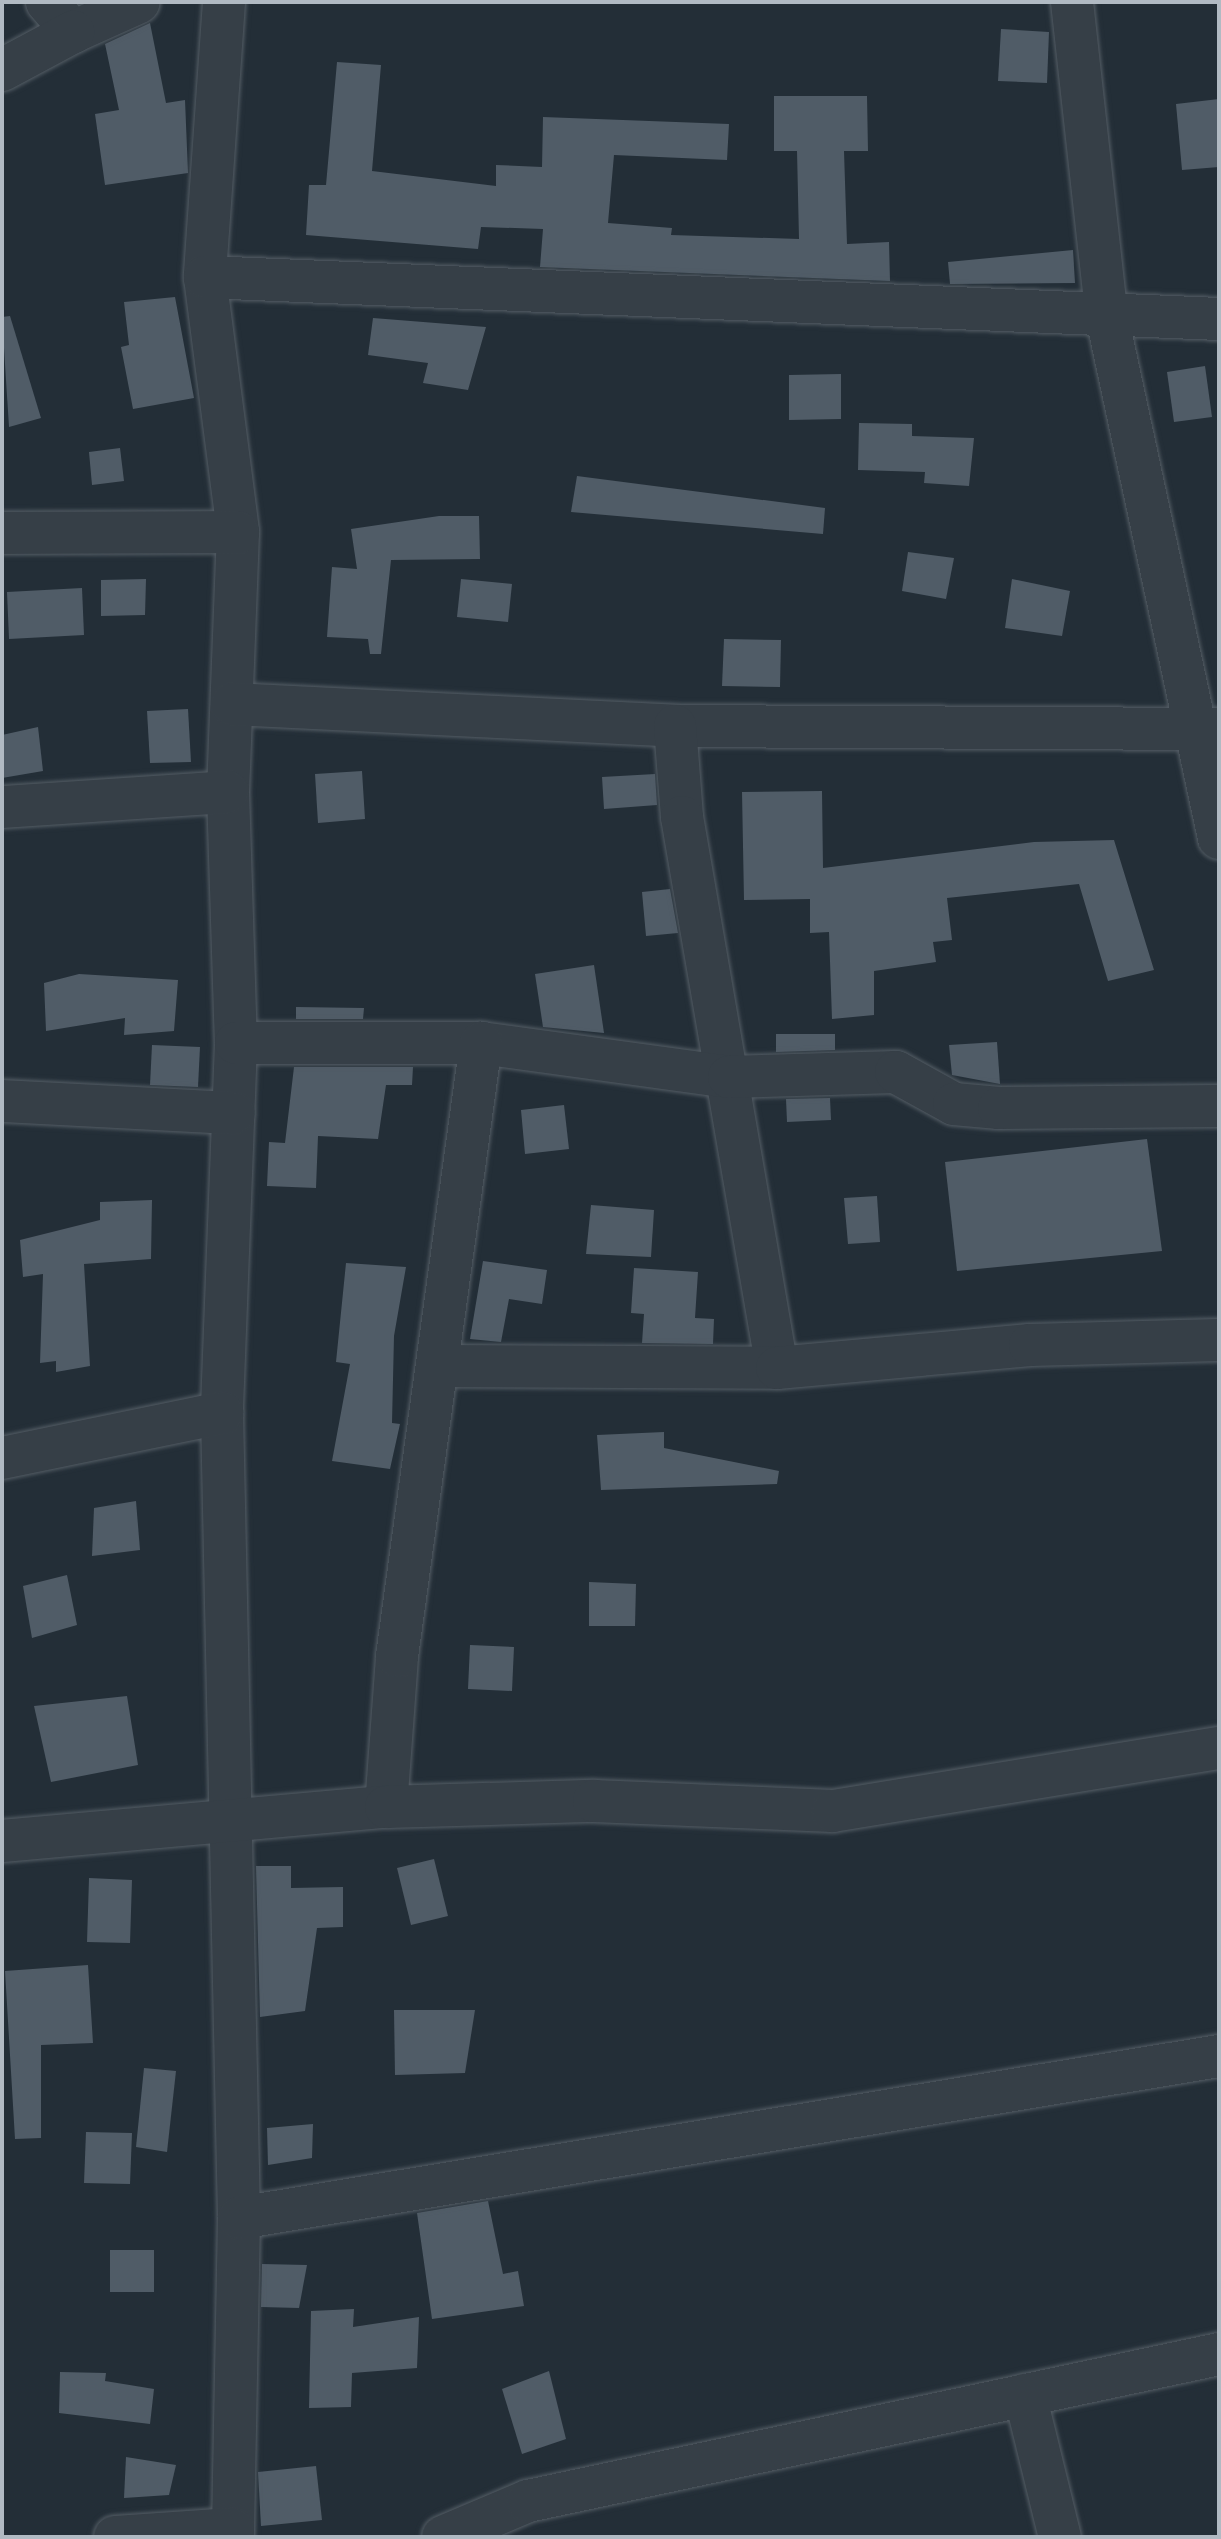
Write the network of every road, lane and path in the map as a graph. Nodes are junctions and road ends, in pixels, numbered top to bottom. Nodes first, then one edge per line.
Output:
1 (139, 2) edge
2 (224, 2) edge
3 (1072, 2) edge
4 (60, 17) edge
5 (2, 70) edge
6 (205, 277) junction
7 (1107, 317) junction
8 (1219, 319) edge
9 (238, 532) junction
10 (2, 533) edge
11 (232, 704) junction
12 (675, 726) junction
13 (1208, 730) edge
14 (228, 792) junction
15 (2, 807) edge
16 (1219, 838) edge
17 (236, 1043) junction
18 (481, 1043) junction
19 (729, 1077) junction
20 (2, 1101) edge
21 (1219, 1106) edge
22 (234, 1113) junction
23 (1219, 1340) edge
24 (437, 1366) junction
25 (777, 1368) junction
26 (222, 1413) junction
27 (2, 1458) edge
28 (1219, 1748) edge
29 (386, 1807) junction
30 (228, 1820) junction
31 (2, 1841) edge
32 (1219, 2056) edge
33 (239, 2218) junction
34 (1219, 2354) edge
35 (1025, 2395) junction
36 (233, 2533) edge
37 (115, 2537) edge
38 (443, 2537) edge
39 (1060, 2537) edge

1 - 4 street
2 - 6 street
3 - 7 street
4 - 5 street
6 - 7 street
6 - 9 street
7 - 8 street
7 - 13 street
9 - 10 street
9 - 11 street
11 - 12 street
11 - 14 street
12 - 13 street
12 - 19 street
13 - 16 street
14 - 15 street
14 - 17 street
17 - 18 street
17 - 22 street
18 - 19 street
18 - 24 street
19 - 21 street
19 - 25 street
20 - 22 street
22 - 26 street
23 - 25 street
24 - 25 street
24 - 29 street
26 - 27 street
26 - 30 street
28 - 29 street
29 - 30 street
30 - 31 street
30 - 33 street
32 - 33 street
33 - 36 street
34 - 35 street
35 - 38 street
35 - 39 street
36 - 37 street

